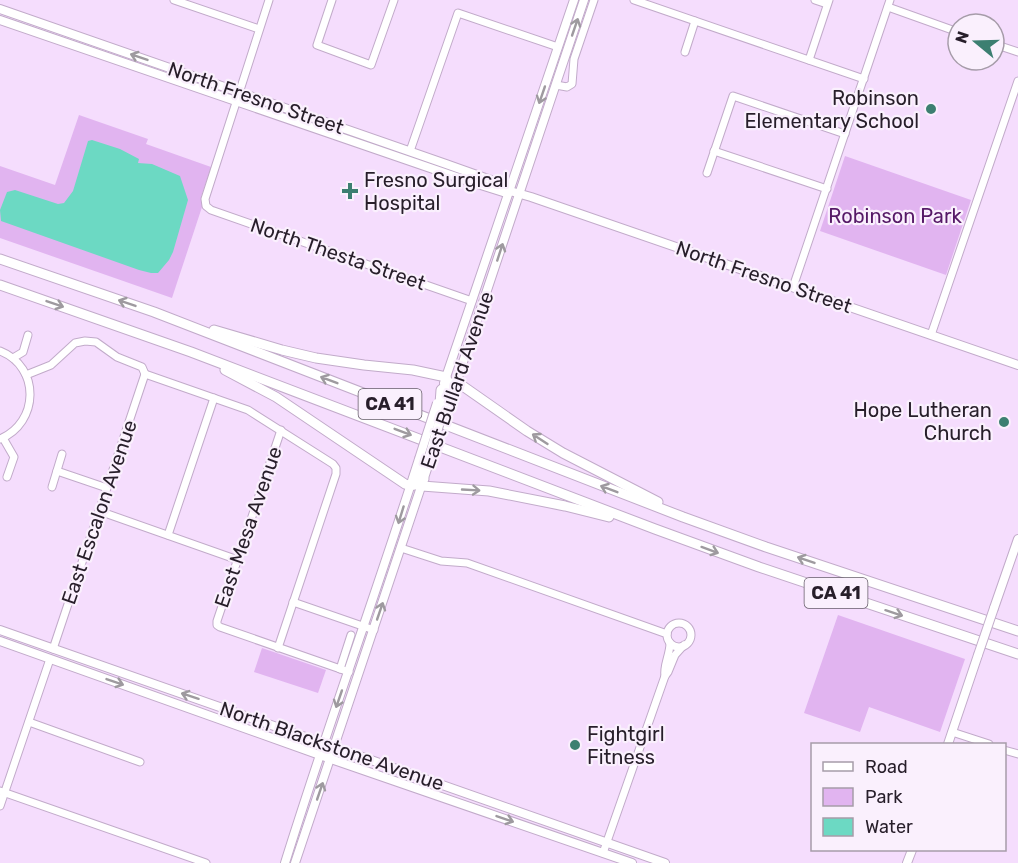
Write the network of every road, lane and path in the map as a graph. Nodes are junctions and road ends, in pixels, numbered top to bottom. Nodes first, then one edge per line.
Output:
1 (174, 0) edge
2 (269, 0) edge
3 (332, 0) edge
4 (394, 0) edge
5 (574, 0) edge
6 (584, 0) edge
7 (594, 0) edge
8 (634, 0) edge
9 (815, 0) edge
10 (828, 2) edge
11 (193, 3) edge
12 (889, 4) edge
13 (0, 9) edge
14 (0, 20) edge
15 (695, 21) junction
16 (946, 27) edge
17 (259, 29) junction
18 (48, 36) junction
19 (106, 46) junction
20 (558, 47) junction
21 (685, 52) dead end
22 (808, 60) junction
23 (864, 79) junction
24 (1018, 81) edge
25 (556, 85) junction
26 (238, 97) junction
27 (845, 134) junction
28 (357, 143) junction
29 (714, 151) junction
30 (410, 152) junction
31 (707, 173) dead end
32 (826, 189) junction
33 (510, 190) junction
34 (520, 194) junction
35 (0, 260) edge
36 (0, 285) edge
37 (793, 287) junction
38 (472, 301) junction
39 (154, 312) junction
40 (28, 335) dead end
41 (931, 335) junction
42 (0, 351) edge
43 (191, 352) junction
44 (13, 358) junction
45 (1018, 365) edge
46 (145, 374) junction
47 (26, 375) junction
48 (448, 383) junction
49 (214, 398) junction
50 (442, 405) junction
51 (281, 430) junction
52 (2, 439) edge
53 (62, 454) dead end
54 (57, 471) junction
55 (7, 477) dead end
56 (420, 481) junction
57 (52, 488) dead end
58 (107, 488) junction
59 (99, 511) junction
60 (683, 517) junction
61 (655, 530) junction
62 (168, 535) junction
63 (1018, 539) edge
64 (401, 548) junction
65 (238, 560) junction
66 (294, 602) junction
67 (364, 626) junction
68 (0, 630) edge
69 (374, 630) junction
70 (1018, 631) edge
71 (667, 634) junction
72 (351, 635) dead end
73 (0, 641) edge
74 (670, 643) junction
75 (684, 645) junction
76 (278, 648) junction
77 (22, 649) junction
78 (53, 649) junction
79 (1018, 654) edge
80 (50, 659) junction
81 (98, 664) junction
82 (344, 670) junction
83 (665, 676) junction
84 (29, 722) junction
85 (952, 732) junction
86 (324, 743) junction
87 (948, 743) edge
88 (986, 743) edge
89 (334, 746) junction
90 (320, 755) junction
91 (331, 759) junction
92 (140, 762) dead end
93 (381, 777) junction
94 (452, 788) junction
95 (2, 791) edge
96 (454, 801) junction
97 (498, 805) junction
98 (0, 806) edge
99 (299, 819) junction
100 (606, 843) junction
101 (603, 853) junction
102 (206, 863) edge
103 (285, 863) edge
104 (294, 863) edge
105 (632, 863) edge
106 (665, 863) edge

1 - 11 street
2 - 17 street
3 - 4 street
5 - 20 main road, East Bullard Avenue
25 -> 6 main road, East Bullard Avenue
7 - 25 street
8 - 15 street
9 - 10 street
10 - 22 street
11 - 17 street
12 - 16 street
12 - 23 street
13 - 19 main road, North Fresno Street
14 - 18 main road, North Fresno Street
15 - 21 street
15 - 22 street
17 - 26 street
18 - 19 main road
18 - 26 main road, North Fresno Street
26 -> 19 main road, North Fresno Street
20 - 25 main road
20 - 30 street
20 -> 33 main road, East Bullard Avenue
22 - 23 street
23 - 27 street
24 - 41 street
25 - 34 main road, East Bullard Avenue
26 - 28 main road, North Fresno Street
26 - 30 main road, North Fresno Street
26 - 38 street, North Thesta Street
27 - 29 street
27 - 32 street
28 - 30 main road
28 - 33 main road, North Fresno Street
29 - 31 street
29 - 32 street
30 - 33 main road, North Fresno Street
32 - 37 street
33 - 34 main road, North Fresno Street
33 - 38 main road, East Bullard Avenue
34 - 37 main road, North Fresno Street
48 -> 34 main road, East Bullard Avenue
39 -> 35 highway, CA 41
36 -> 43 highway, CA 41
37 - 41 main road, North Fresno Street
38 - 48 main road, East Bullard Avenue
39 - 48 highway
60 -> 39 highway, CA 41
40 - 44 street
41 - 45 main road, North Fresno Street
42 - 44 street
43 - 56 highway
43 -> 61 highway, CA 41
44 - 47 street
46 - 47 street
46 - 49 street
46 - 58 street, East Escalon Avenue
47 - 52 street
48 - 50 highway
48 - 50 main road, East Bullard Avenue
60 -> 48 highway
49 - 51 street
49 - 62 street
50 - 56 highway, bridge
51 - 65 street, East Mesa Avenue
51 - 66 street
52 - 55 street
53 - 54 street
54 - 57 street
54 - 58 street
56 -> 61 highway
56 - 64 main road, East Bullard Avenue
56 -> 67 main road, East Bullard Avenue
58 - 59 street, East Escalon Avenue
59 - 62 street
59 - 78 street, East Escalon Avenue
70 -> 60 highway, CA 41
61 -> 79 highway, CA 41
62 - 65 street
63 - 85 main road, bridge
69 -> 64 main road, East Bullard Avenue
64 - 71 street
65 - 76 street, East Mesa Avenue
66 - 67 street
66 - 76 street
67 - 69 street
67 - 82 main road, East Bullard Avenue
68 - 78 main road, North Blackstone Avenue
69 - 89 main road, East Bullard Avenue
71 - 74 street
71 - 75 street
72 - 82 street
73 - 77 main road, North Blackstone Avenue
74 - 75 street
74 - 83 street
75 - 83 street
76 - 82 street
77 - 78 main road
77 - 80 main road, North Blackstone Avenue
78 - 81 main road, North Blackstone Avenue
80 - 81 main road
80 - 84 street
80 -> 90 main road, North Blackstone Avenue
86 -> 81 main road, North Blackstone Avenue
82 -> 86 main road, East Bullard Avenue
83 - 100 street
84 - 92 street
84 - 95 street
85 - 87 main road
85 - 88 street
86 - 89 main road, North Blackstone Avenue
86 - 90 main road, East Bullard Avenue
89 - 91 main road, East Bullard Avenue
89 - 94 main road, North Blackstone Avenue
90 - 91 main road, North Blackstone Avenue
90 - 99 main road, East Bullard Avenue
91 - 93 main road, North Blackstone Avenue
104 -> 91 main road, East Bullard Avenue
93 - 94 main road
93 - 96 main road, North Blackstone Avenue
94 - 97 main road, North Blackstone Avenue
95 - 98 street
95 - 102 street
96 - 97 main road
96 -> 101 main road, North Blackstone Avenue
97 - 100 main road, North Blackstone Avenue
99 - 103 main road
99 - 104 main road
100 - 101 street
100 - 106 main road, North Blackstone Avenue
101 - 105 main road, North Blackstone Avenue

